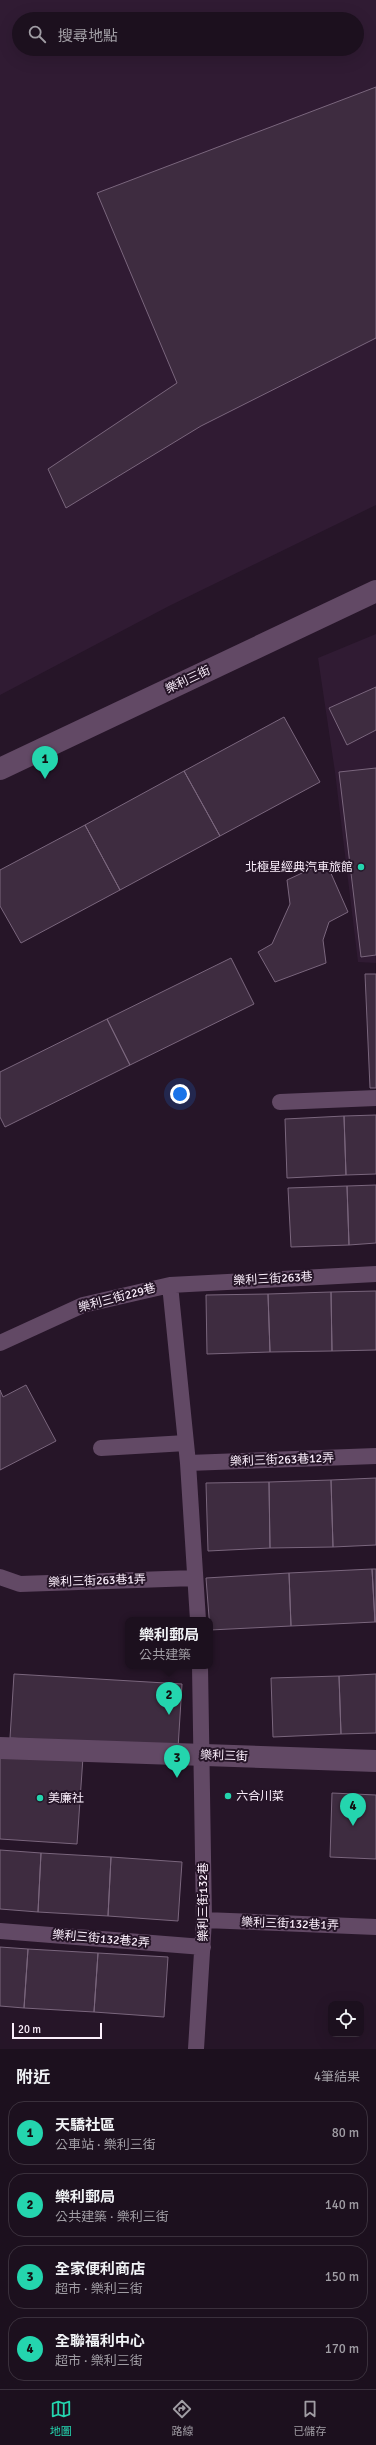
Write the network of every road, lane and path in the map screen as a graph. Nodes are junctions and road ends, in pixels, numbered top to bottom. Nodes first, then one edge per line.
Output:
1 (376, 591) edge
2 (0, 769) edge
3 (376, 1098) edge
4 (280, 1102) dead end
5 (376, 1274) edge
6 (170, 1285) junction
7 (0, 1343) edge
8 (186, 1443) junction
9 (101, 1448) dead end
10 (376, 1456) edge
11 (188, 1463) junction
12 (0, 1577) edge
13 (195, 1578) junction
14 (198, 1617) edge
15 (200, 1669) edge
16 (0, 1748) edge
17 (201, 1755) junction
18 (376, 1761) edge
19 (204, 1920) junction
20 (376, 1927) edge
21 (0, 1931) edge
22 (203, 1947) junction
23 (196, 2049) edge

1 - 2 street, 樂利三街
3 - 4 lane
5 - 6 lane, 樂利三街263巷
6 - 7 lane, 樂利三街229巷
6 - 8 lane
8 - 9 lane
8 - 11 lane
10 - 11 lane, 樂利三街263巷12弄
11 - 13 lane
12 - 13 lane, 樂利三街263巷1弄
13 - 14 lane
15 - 17 lane, 樂利三街132巷
16 - 17 street, 樂利三街
17 - 18 street, 樂利三街
17 - 19 lane, 樂利三街132巷
19 - 20 lane, 樂利三街132巷1弄
19 - 22 lane, 樂利三街132巷
21 - 22 lane, 樂利三街132巷2弄
22 - 23 lane, 樂利三街132巷

